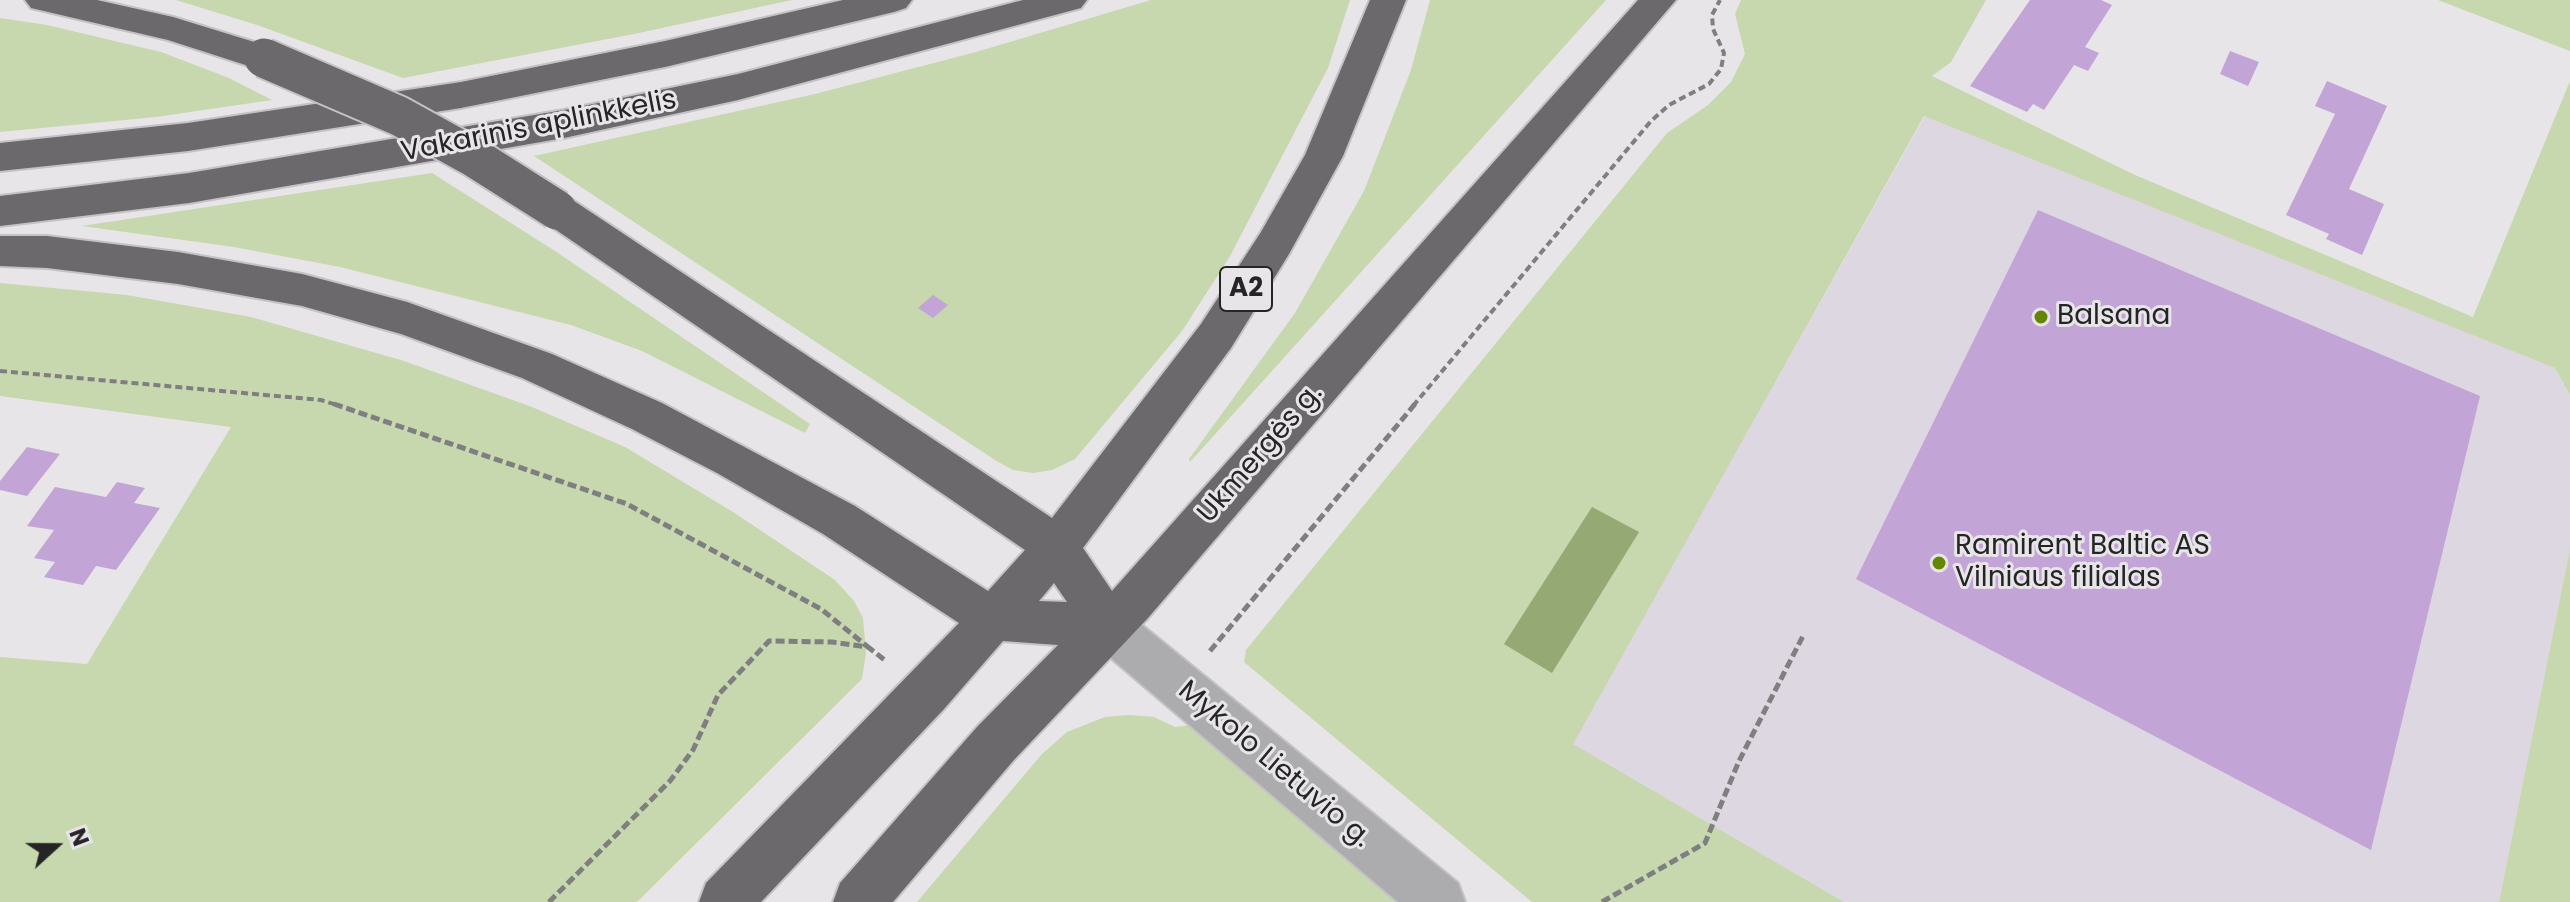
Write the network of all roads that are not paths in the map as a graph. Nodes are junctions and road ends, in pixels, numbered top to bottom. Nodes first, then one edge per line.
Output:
1 (43, 0) edge
2 (894, 0) edge
3 (1069, 0) edge
4 (1658, 0) edge
5 (1387, 1) edge
6 (0, 157) edge
7 (0, 211) edge
8 (0, 251) edge
9 (1057, 547) junction
10 (992, 619) junction
11 (1109, 627) junction
12 (725, 902) edge
13 (859, 902) edge
14 (1439, 902) edge

1 - 9 highway, bridge
2 - 6 highway, Vakarinis aplinkkelis
3 - 7 highway, Vakarinis aplinkkelis
4 - 11 highway, Ukmergės g.
5 - 9 highway, A2
8 - 10 highway
9 - 10 highway, A2
9 - 11 highway
10 - 11 highway
10 - 12 highway, A2
11 - 13 highway, Ukmergės g.
11 - 14 street, Mykolo Lietuvio g.

